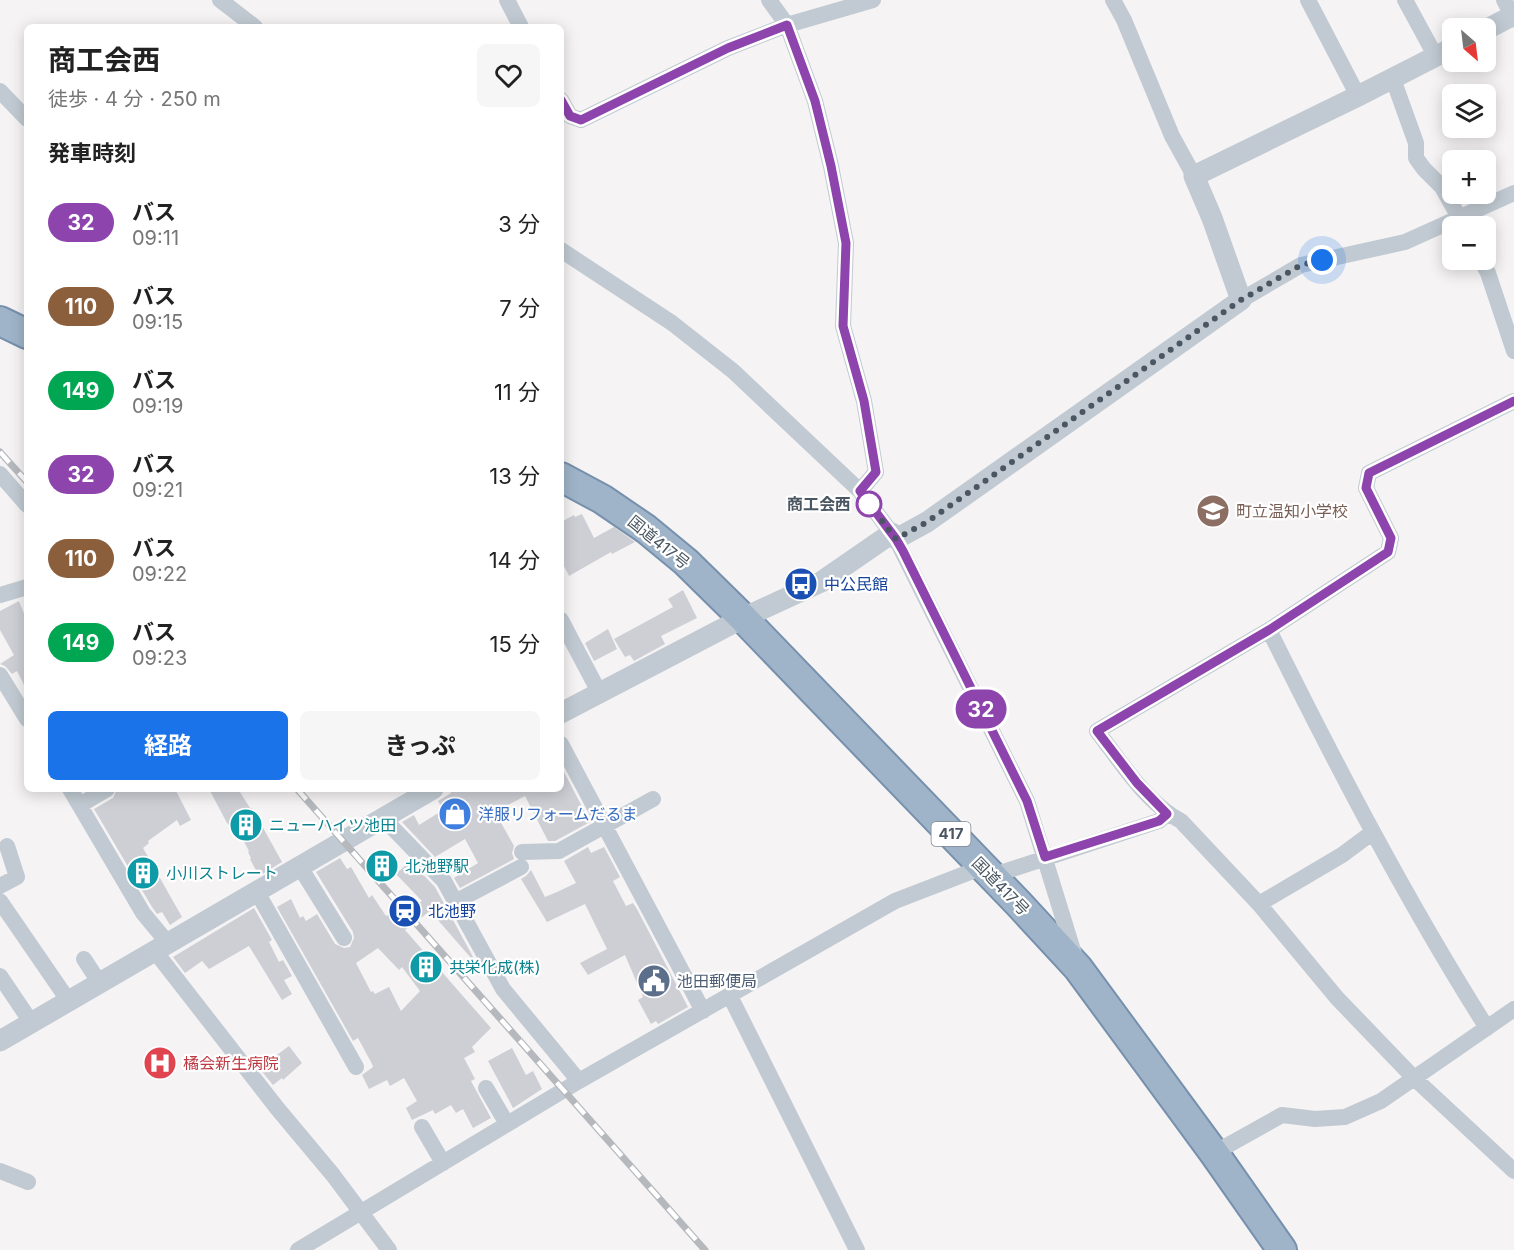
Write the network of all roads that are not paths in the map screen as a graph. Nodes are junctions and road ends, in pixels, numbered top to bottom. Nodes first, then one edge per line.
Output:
1 (220, 0) edge
2 (507, 0) edge
3 (769, 0) edge
4 (873, 0) edge
5 (1113, 0) edge
6 (1308, 0) edge
7 (1406, 0) edge
8 (1511, 12) edge
9 (1496, 22) edge
10 (251, 24) edge
11 (515, 24) edge
12 (787, 25) junction
13 (1442, 49) edge
14 (1442, 53) edge
15 (1393, 79) junction
16 (0, 91) edge
17 (1358, 96) junction
18 (564, 105) edge
19 (24, 116) edge
20 (1194, 176) junction
21 (1514, 193) edge
22 (1458, 216) edge
23 (1474, 216) edge
24 (1442, 230) edge
25 (564, 252) edge
26 (1486, 270) edge
27 (1241, 300) junction
28 (0, 321) edge
29 (24, 333) edge
30 (1514, 351) edge
31 (1514, 401) edge
32 (0, 474) edge
33 (564, 479) edge
34 (860, 491) junction
35 (24, 501) edge
36 (894, 536) junction
37 (24, 588) edge
38 (0, 595) edge
39 (743, 618) junction
40 (564, 626) edge
41 (1269, 630) junction
42 (0, 675) edge
43 (599, 692) junction
44 (564, 711) edge
45 (24, 714) edge
46 (564, 750) edge
47 (72, 792) edge
48 (102, 792) edge
49 (428, 792) edge
50 (653, 800) dead end
51 (80, 805) junction
52 (1167, 814) junction
53 (384, 819) junction
54 (605, 826) junction
55 (1373, 832) junction
56 (7, 846) dead end
57 (1045, 857) junction
58 (300, 867) junction
59 (987, 871) junction
60 (0, 886) edge
61 (257, 892) junction
62 (0, 901) edge
63 (455, 902) junction
64 (1259, 904) junction
65 (344, 938) dead end
66 (161, 946) junction
67 (84, 959) dead end
68 (1078, 968) junction
69 (0, 976) edge
70 (99, 982) junction
71 (730, 996) junction
72 (68, 1000) junction
73 (1514, 1009) edge
74 (703, 1011) junction
75 (31, 1022) junction
76 (1487, 1028) junction
77 (0, 1041) edge
78 (356, 1067) dead end
79 (1414, 1078) junction
80 (579, 1081) junction
81 (486, 1088) dead end
82 (507, 1124) junction
83 (423, 1127) dead end
84 (1214, 1153) junction
85 (443, 1162) junction
86 (0, 1171) edge
87 (1514, 1171) edge
88 (28, 1182) dead end
89 (361, 1212) junction
90 (298, 1250) edge
91 (389, 1250) edge
92 (857, 1250) edge
93 (1282, 1250) edge

1 - 10 street
2 - 11 street
3 - 12 street
4 - 12 street
5 - 20 street
6 - 17 street
7 - 13 street
8 - 9 street
12 - 18 street
12 - 34 street
14 - 15 street
15 - 17 street
15 - 22 street
16 - 19 street
17 - 20 street
20 - 27 street
21 - 23 street
24 - 27 street
25 - 34 street
26 - 30 street
27 - 36 street
28 - 29 highway
31 - 41 street
32 - 35 street
33 - 39 highway, 国道417号 / 417
34 - 36 street
36 - 39 street
36 - 57 street
37 - 38 street
39 - 43 street
39 - 59 highway, 国道417号 / 417
40 - 43 street
41 - 52 street
41 - 55 street
42 - 45 street
43 - 44 street
46 - 54 street
47 - 51 street
48 - 51 street
49 - 53 street
50 - 54 street
51 - 66 street
52 - 57 street
52 - 64 street
53 - 58 street
53 - 63 street
54 - 63 street
54 - 74 street
55 - 64 street
55 - 76 street
56 - 60 street
57 - 59 street
57 - 68 street
58 - 61 street
58 - 65 street
59 - 68 highway, 国道417号 / 417
59 - 71 street
61 - 66 street
61 - 78 street
62 - 72 street
63 - 80 street
64 - 79 street
66 - 70 street
66 - 89 street
67 - 70 street
68 - 84 highway, 国道417号 / 417
69 - 75 street
70 - 72 street
71 - 74 street
71 - 92 street
72 - 75 street
73 - 76 street
74 - 80 street
75 - 77 street
76 - 79 street
79 - 84 street
79 - 87 street
80 - 82 street
81 - 82 street
82 - 85 street
83 - 85 street
84 - 93 highway, 国道417号 / 417
85 - 89 street
86 - 88 street
89 - 90 street
89 - 91 street

